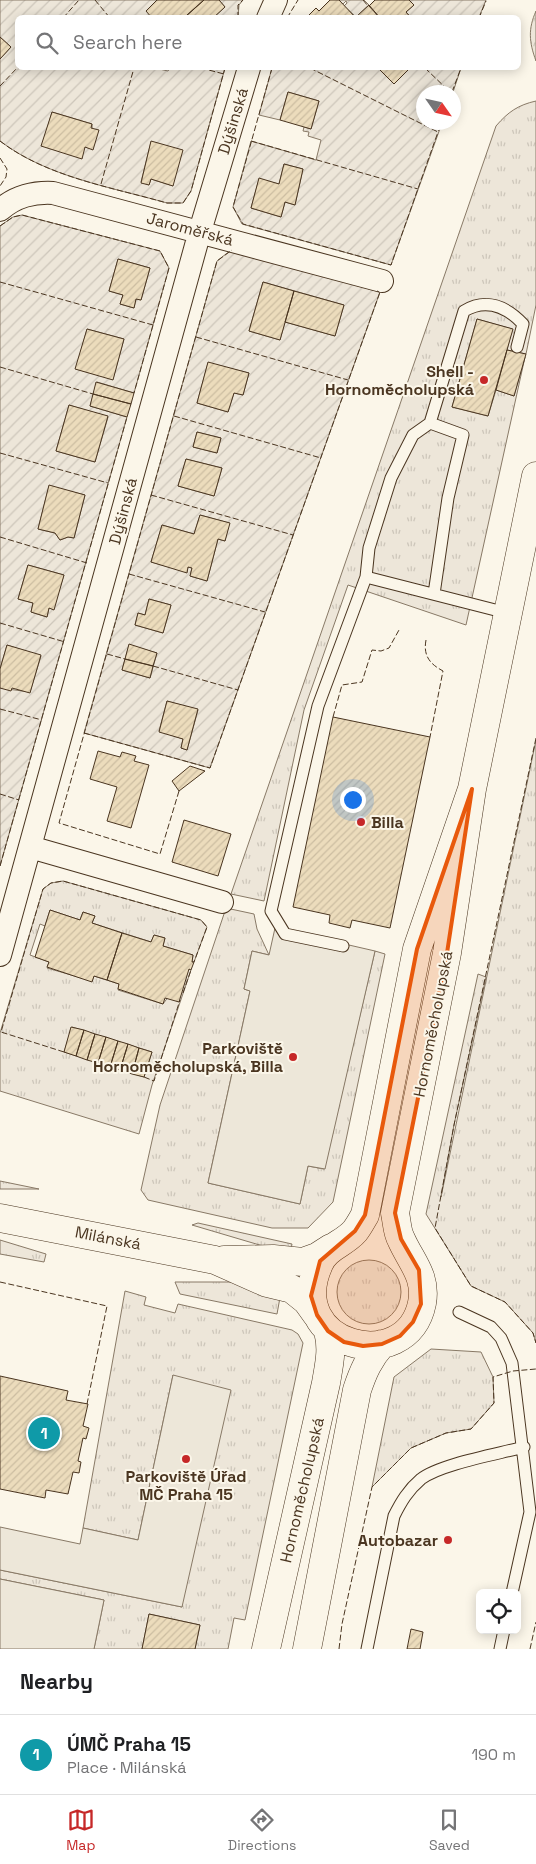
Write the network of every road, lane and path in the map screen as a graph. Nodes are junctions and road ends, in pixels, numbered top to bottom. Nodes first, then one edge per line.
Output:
1 (276, 0) edge
2 (269, 15) edge
3 (249, 70) edge
4 (0, 210) edge
5 (200, 231) junction
6 (382, 281) dead end
7 (517, 347) dead end
8 (430, 423) junction
9 (536, 476) edge
10 (366, 578) junction
11 (434, 594) junction
12 (508, 613) junction
13 (472, 789) junction
14 (30, 847) junction
15 (222, 902) dead end
16 (343, 946) dead end
17 (0, 955) edge
18 (0, 1218) edge
19 (339, 1243) junction
20 (410, 1255) junction
21 (216, 1260) junction
22 (459, 1312) dead end
23 (322, 1323) junction
24 (382, 1344) junction
25 (524, 1447) junction
26 (513, 1589) edge
27 (503, 1634) edge
28 (266, 1649) edge
29 (307, 1649) edge
30 (366, 1649) edge
31 (500, 1649) edge

1 - 2 street
3 - 5 street, Dýšinská
4 - 5 street, Jaroměřská
5 - 6 street, Jaroměřská
5 - 14 street, Dýšinská
7 - 8 lane
8 - 10 lane
8 - 11 lane
9 - 12 street, Hornoměcholupská
10 - 11 lane
10 - 16 lane
11 - 12 lane
12 - 13 street, Hornoměcholupská
13 - 19 street, Hornoměcholupská
13 - 20 street, Hornoměcholupská
14 - 15 street
14 - 17 street, Dýšinská
18 - 21 street, Milánská
19 - 20 street, Hornoměcholupská
19 - 21 street, Milánská
19 - 23 street, Hornoměcholupská
20 - 24 street, Hornoměcholupská
21 - 23 street, Milánská
22 - 25 lane
23 - 24 street, Hornoměcholupská
23 - 28 street, Hornoměcholupská
24 - 29 street, Hornoměcholupská
25 - 26 lane
25 - 30 lane
27 - 31 lane

